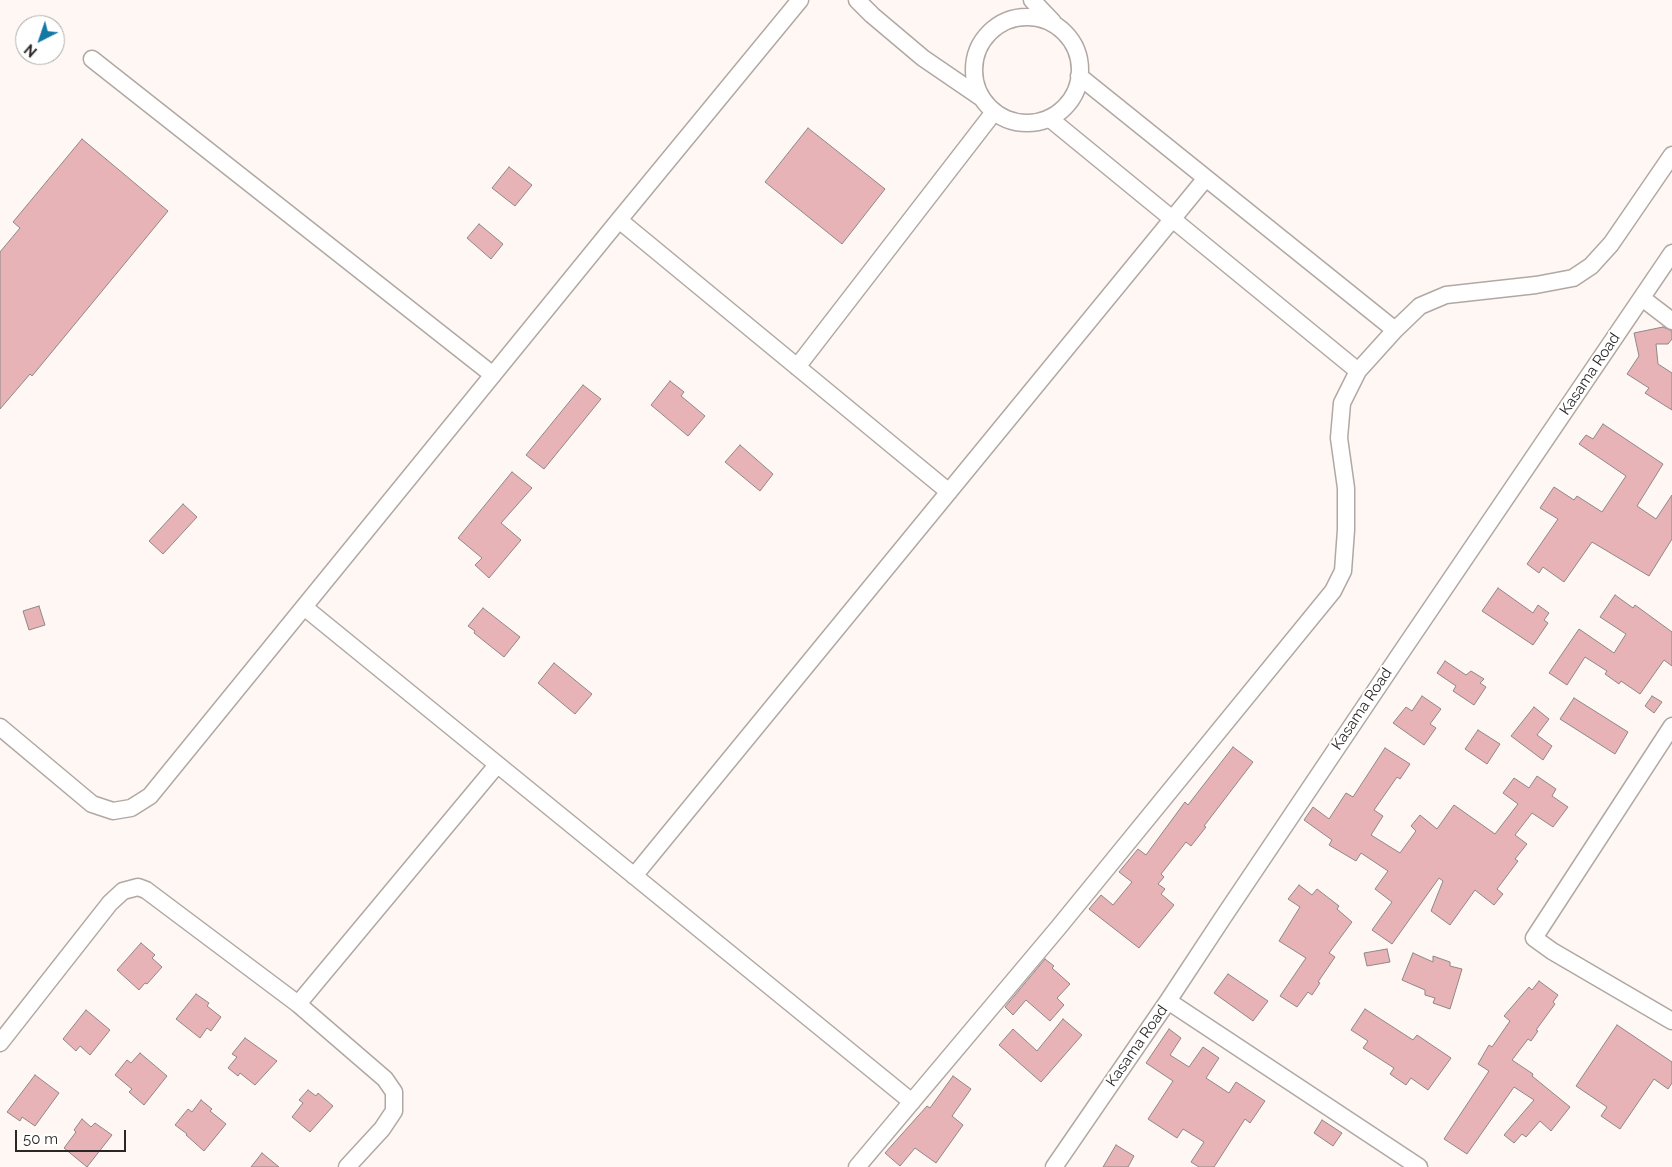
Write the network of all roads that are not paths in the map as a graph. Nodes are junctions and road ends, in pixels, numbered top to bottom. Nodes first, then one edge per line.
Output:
1 (800, 0) edge
2 (857, 0) edge
3 (1032, 0) edge
4 (1053, 23) junction
5 (92, 59) dead end
6 (1079, 76) junction
7 (980, 97) junction
8 (994, 112) junction
9 (1049, 118) junction
10 (1672, 155) edge
11 (1206, 178) junction
12 (1173, 219) junction
13 (619, 220) junction
14 (1672, 253) edge
15 (1642, 298) junction
16 (1672, 321) edge
17 (1395, 330) junction
18 (797, 367) junction
19 (1358, 371) junction
20 (493, 375) junction
21 (949, 492) junction
22 (304, 607) junction
23 (1672, 726) edge
24 (0, 727) edge
25 (497, 765) junction
26 (634, 876) junction
27 (1168, 1001) junction
28 (298, 1004) junction
29 (1672, 1020) edge
30 (0, 1043) edge
31 (912, 1102) junction
32 (347, 1167) edge
33 (857, 1167) edge
34 (1054, 1167) edge
35 (1419, 1167) edge

1 - 13 street
2 - 7 street
3 - 4 street
4 - 6 street
4 - 7 street
5 - 20 street
6 - 9 street
6 - 11 street
7 - 8 street
8 - 9 street
8 - 18 street
9 - 12 street
10 - 17 street
11 - 12 street
11 - 17 street
12 - 19 street
12 - 21 street
13 - 18 street
13 - 20 street
14 - 15 street, Kasama Road
15 - 16 street
15 - 27 street, Kasama Road
17 - 19 street
18 - 21 street
19 - 31 street
20 - 22 street
21 - 26 street
22 - 24 street
22 - 25 street
23 - 29 street
25 - 26 street
25 - 28 street
26 - 31 street
27 - 34 street, Kasama Road
27 - 35 street
28 - 30 street
28 - 32 street
31 - 33 street

